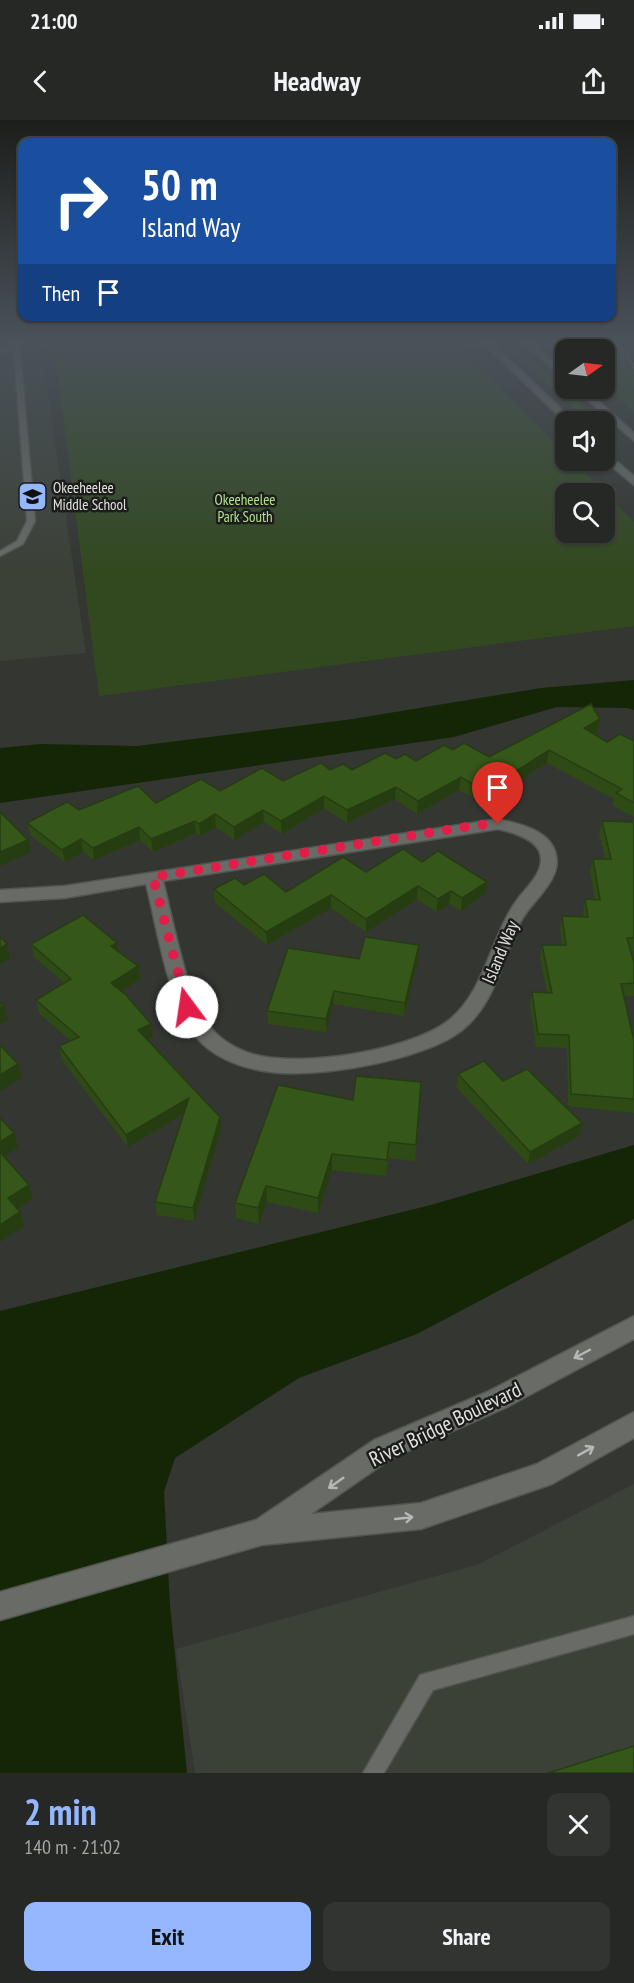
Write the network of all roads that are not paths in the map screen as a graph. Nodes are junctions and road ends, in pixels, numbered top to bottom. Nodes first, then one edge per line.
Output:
1 (22, 417) edge
2 (611, 417) edge
3 (634, 438) edge
4 (615, 464) edge
5 (634, 482) edge
6 (20, 542) junction
7 (0, 543) edge
8 (0, 554) edge
9 (153, 877) junction
10 (0, 896) edge
11 (634, 1327) edge
12 (634, 1424) edge
13 (262, 1532) junction
14 (0, 1606) edge
15 (634, 1625) edge
16 (373, 1773) edge

1 - 6 lane
2 - 3 street
4 - 5 street
6 - 7 lane
6 - 8 lane
9 - 9 street, Island Way
9 - 10 street, Island Way
11 -> 13 street, River Bridge Boulevard
13 -> 12 street, River Bridge Boulevard
13 - 14 street, River Bridge Boulevard
15 - 16 lane

